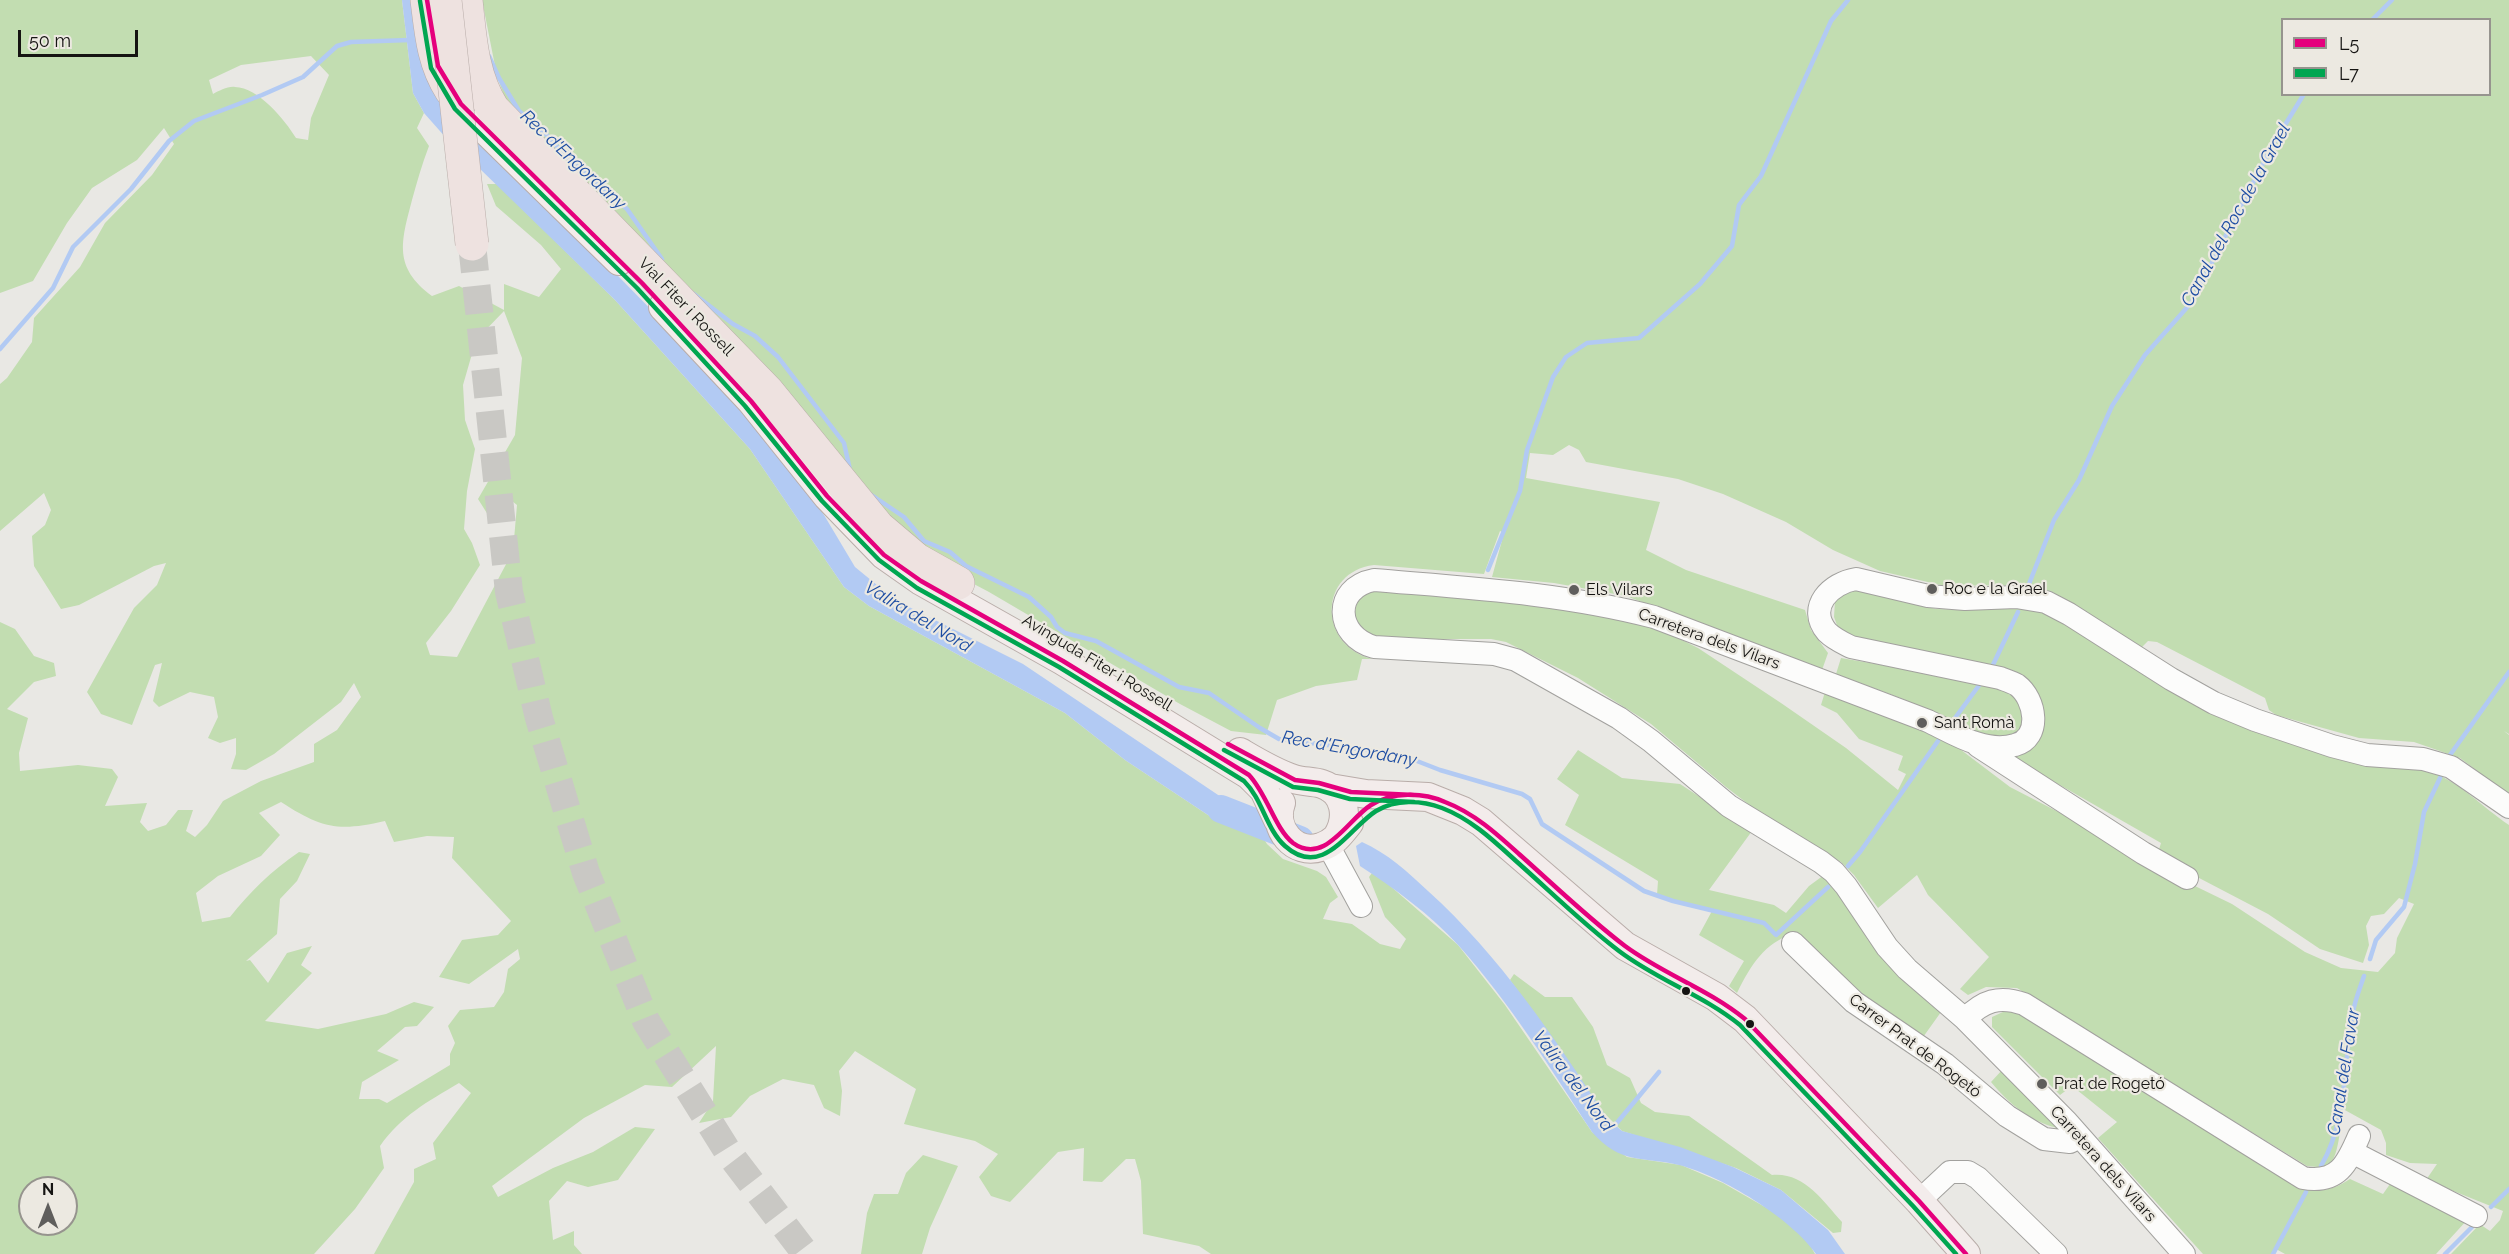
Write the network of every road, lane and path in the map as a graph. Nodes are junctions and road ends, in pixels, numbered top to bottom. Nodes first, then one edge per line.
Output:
1 (427, 0) edge
2 (445, 0) edge
3 (466, 0) edge
4 (479, 124) joint
5 (472, 244) tunnel mouth
6 (953, 590) junction
7 (1966, 739) junction
8 (1229, 754) junction
9 (1319, 785) junction
10 (1400, 794) junction
11 (2509, 807) edge
12 (1278, 820) junction
13 (1333, 841) junction
14 (2187, 878) dead end
15 (1361, 906) dead end
16 (1793, 943) dead end
17 (1965, 1019) junction
18 (2079, 1137) junction
19 (1919, 1201) junction
20 (2476, 1216) dead end
21 (1966, 1254) edge
22 (2056, 1254) edge
23 (2184, 1254) edge

1 - 4 highway
2 - 5 highway, bridge
3 - 6 highway, Vial Fiter i Rossell
4 - 6 main road, Avinguda Fiter i Rossell
6 - 8 main road, Avinguda Fiter i Rossell
7 - 11 street, Carretera dels Vilars
7 - 14 street
7 - 17 street, Carretera dels Vilars
8 - 9 main road
8 - 12 main road, Avinguda Fiter i Rossell
9 - 10 main road
9 - 12 main road
9 - 13 main road
10 - 13 main road
10 - 19 main road
12 - 13 main road
13 - 15 street
16 - 18 street, Carrer Prat de Rogetó
17 - 18 street, Carretera dels Vilars
17 - 20 street
18 - 23 street, Carretera dels Vilars
19 - 21 main road
19 - 22 street

